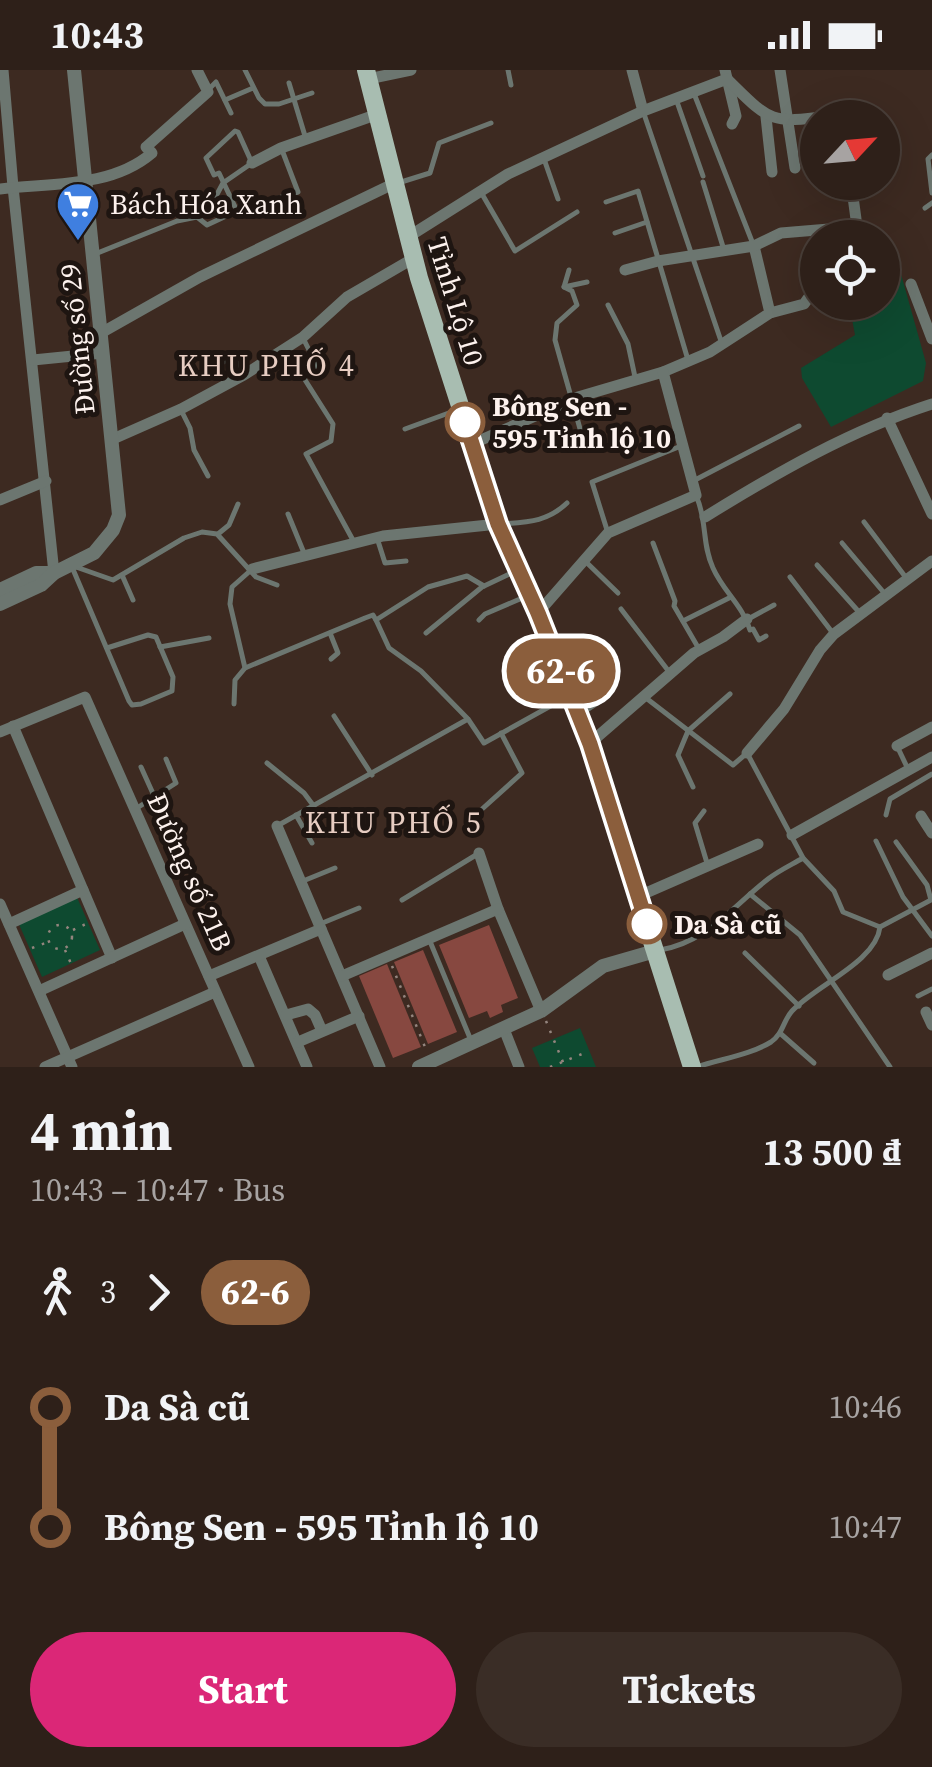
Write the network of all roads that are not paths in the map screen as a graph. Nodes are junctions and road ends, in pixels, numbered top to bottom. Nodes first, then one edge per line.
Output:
1 (3, 70) edge
2 (74, 70) edge
3 (197, 70) edge
4 (244, 70) edge
5 (411, 70) edge
6 (508, 70) edge
7 (632, 70) edge
8 (780, 70) edge
9 (367, 74) edge
10 (726, 75) edge
11 (289, 84) dead end
12 (511, 85) dead end
13 (253, 88) junction
14 (693, 91) junction
15 (208, 92) junction
16 (312, 93) dead end
17 (294, 99) junction
18 (676, 99) junction
19 (226, 100) junction
20 (643, 112) junction
21 (232, 113) dead end
22 (378, 114) junction
23 (766, 117) junction
24 (800, 120) edge
25 (790, 121) junction
26 (492, 123) dead end
27 (732, 124) dead end
28 (306, 139) junction
29 (281, 148) junction
30 (932, 155) edge
31 (543, 158) junction
32 (252, 163) junction
33 (795, 168) dead end
34 (772, 172) dead end
35 (85, 180) junction
36 (395, 183) junction
37 (222, 184) junction
38 (6, 188) edge
39 (480, 192) junction
40 (932, 193) edge
41 (558, 198) dead end
42 (606, 202) dead end
43 (932, 203) edge
44 (925, 208) dead end
45 (236, 211) junction
46 (577, 212) dead end
47 (197, 216) junction
48 (647, 222) junction
49 (614, 233) dead end
50 (800, 233) edge
51 (408, 237) junction
52 (754, 246) junction
53 (724, 250) junction
54 (92, 255) junction
55 (690, 255) junction
56 (414, 258) junction
57 (658, 261) junction
58 (569, 270) dead end
59 (625, 270) dead end
60 (588, 282) dead end
61 (911, 284) dead end
62 (564, 287) junction
63 (608, 305) dead end
64 (800, 305) edge
65 (770, 313) junction
66 (101, 334) junction
67 (303, 338) junction
68 (932, 338) edge
69 (722, 344) junction
70 (103, 353) junction
71 (33, 360) junction
72 (688, 361) junction
73 (663, 372) junction
74 (244, 375) junction
75 (196, 378) dead end
76 (636, 380) junction
77 (574, 399) junction
78 (932, 404) edge
79 (180, 409) junction
80 (460, 409) junction
81 (888, 418) junction
82 (799, 426) dead end
83 (405, 429) dead end
84 (114, 438) junction
85 (472, 444) junction
86 (681, 446) junction
87 (586, 450) dead end
88 (208, 476) dead end
89 (46, 481) junction
90 (693, 482) junction
91 (696, 495) junction
92 (0, 500) edge
93 (567, 503) dead end
94 (238, 504) dead end
95 (288, 514) dead end
96 (932, 514) edge
97 (706, 516) junction
98 (864, 522) dead end
99 (498, 524) junction
100 (608, 533) junction
101 (218, 534) junction
102 (378, 538) junction
103 (653, 543) dead end
104 (842, 543) dead end
105 (355, 544) junction
106 (304, 555) junction
107 (584, 560) junction
108 (406, 561) dead end
109 (932, 561) edge
110 (72, 565) junction
111 (817, 565) dead end
112 (252, 568) junction
113 (519, 570) junction
114 (54, 572) junction
115 (122, 576) junction
116 (790, 576) dead end
117 (907, 578) junction
118 (277, 586) dead end
119 (484, 586) junction
120 (0, 590) edge
121 (618, 593) dead end
122 (530, 594) junction
123 (885, 594) junction
124 (732, 596) junction
125 (133, 600) dead end
126 (0, 604) edge
127 (774, 604) dead end
128 (620, 608) dead end
129 (860, 612) junction
130 (538, 613) junction
131 (376, 620) junction
132 (480, 620) dead end
133 (747, 620) junction
134 (683, 621) junction
135 (330, 633) junction
136 (426, 633) dead end
137 (834, 634) junction
138 (766, 636) dead end
139 (210, 638) dead end
140 (160, 647) junction
141 (107, 648) junction
142 (700, 651) junction
143 (332, 659) dead end
144 (244, 668) junction
145 (670, 672) junction
146 (601, 678) dead end
147 (730, 694) dead end
148 (608, 696) dead end
149 (644, 696) junction
150 (571, 697) junction
151 (234, 704) dead end
152 (334, 716) dead end
153 (579, 716) junction
154 (468, 719) junction
155 (13, 726) junction
156 (932, 727) edge
157 (688, 731) junction
158 (0, 732) edge
159 (501, 733) junction
160 (590, 744) junction
161 (897, 746) joint
162 (747, 753) junction
163 (932, 756) edge
164 (166, 759) dead end
165 (267, 763) dead end
166 (141, 767) dead end
167 (908, 770) junction
168 (932, 774) edge
169 (372, 775) junction
170 (693, 788) dead end
171 (155, 798) junction
172 (313, 806) junction
173 (135, 809) junction
174 (481, 810) dead end
175 (704, 811) dead end
176 (296, 815) junction
177 (886, 815) dead end
178 (921, 816) dead end
179 (277, 826) joint
180 (932, 833) edge
181 (792, 835) junction
182 (876, 841) dead end
183 (896, 842) dead end
184 (312, 843) dead end
185 (758, 844) dead end
186 (478, 853) joint
187 (803, 858) junction
188 (708, 866) junction
189 (335, 868) dead end
190 (300, 882) junction
191 (83, 890) junction
192 (750, 894) junction
193 (639, 896) junction
194 (402, 900) dead end
195 (0, 904) edge
196 (359, 908) dead end
197 (498, 909) junction
198 (914, 911) junction
199 (10, 924) junction
200 (185, 924) junction
201 (320, 927) junction
202 (880, 927) junction
203 (932, 936) edge
204 (430, 939) junction
205 (655, 951) junction
206 (745, 952) dead end
207 (932, 952) edge
208 (260, 956) junction
209 (112, 958) junction
210 (888, 975) dead end
211 (208, 976) junction
212 (342, 976) junction
213 (829, 980) junction
214 (932, 989) edge
215 (39, 992) junction
216 (215, 992) junction
217 (918, 996) dead end
218 (799, 1006) junction
219 (541, 1010) junction
220 (926, 1012) dead end
221 (286, 1015) junction
222 (358, 1016) junction
223 (932, 1026) edge
224 (504, 1029) junction
225 (322, 1031) junction
226 (780, 1034) junction
227 (298, 1042) junction
228 (473, 1044) junction
229 (70, 1062) edge
230 (814, 1063) dead end
231 (45, 1067) edge
232 (249, 1067) edge
233 (307, 1067) edge
234 (380, 1067) edge
235 (419, 1067) edge
236 (518, 1067) edge
237 (694, 1067) edge
238 (890, 1067) edge

1 - 38 street
2 - 35 street, Đường số 29
3 - 15 street
4 - 13 lane
5 - 9 street
6 - 12 lane
7 - 20 street
8 - 25 street
9 - 22 main road
10 - 14 street
10 - 23 street
10 - 27 street
11 - 17 lane
13 - 17 lane
13 - 19 lane
14 - 18 street
14 - 52 lane
15 - 19 lane
15 - 35 street
16 - 17 lane
17 - 28 lane
18 - 20 street
18 - 53 lane
19 - 21 lane
20 - 31 street
20 - 55 lane
22 - 28 street
22 - 36 main road, Tỉnh Lộ 10
23 - 25 street
23 - 34 street
24 - 25 street
25 - 33 street
26 - 36 lane
28 - 29 street
29 - 32 street
29 - 45 lane
30 - 40 lane
31 - 39 street
31 - 41 lane
32 - 37 lane
32 - 37 lane
35 - 38 street
35 - 54 street, Đường số 29
36 - 51 main road, Tỉnh Lộ 10
36 - 66 street
37 - 45 lane
37 - 47 lane
38 - 71 street
39 - 46 lane
39 - 51 street
42 - 48 lane
43 - 44 lane
45 - 47 lane
47 - 54 lane
48 - 49 lane
48 - 57 lane
50 - 52 street
51 - 56 main road, Tỉnh Lộ 10
52 - 53 street
52 - 65 street
53 - 55 street
54 - 66 street, Đường số 29
55 - 57 street
55 - 69 lane
56 - 67 street
56 - 80 main road, Tỉnh Lộ 10
57 - 59 street
57 - 72 lane
58 - 62 lane
60 - 62 lane
61 - 68 street
62 - 77 lane
63 - 76 lane
64 - 65 street
65 - 69 street
66 - 70 street, Đường số 29
67 - 74 street
67 - 105 lane
69 - 72 street
70 - 71 street
70 - 84 street, Đường số 29
71 - 89 street
72 - 73 street
73 - 76 street
73 - 86 street
74 - 75 lane
74 - 79 street
76 - 77 street
77 - 85 street
77 - 87 lane
78 - 81 street
79 - 84 street
79 - 88 lane
80 - 83 lane
80 - 85 main road, Tỉnh Lộ 10
81 - 96 street
81 - 97 street
82 - 90 lane
84 - 110 street, Đường số 29
85 - 99 main road, Tỉnh Lộ 10
86 - 90 street
86 - 100 lane
89 - 92 street
89 - 114 street
90 - 91 street
91 - 97 lane
91 - 100 street
93 - 99 lane
94 - 101 lane
95 - 106 lane
97 - 124 lane
98 - 117 lane
99 - 102 street
99 - 113 main road, Tỉnh Lộ 10
100 - 107 street
101 - 112 lane
101 - 115 lane
102 - 105 street
102 - 108 lane
103 - 134 lane
104 - 123 lane
105 - 106 street
106 - 112 street
107 - 121 lane
107 - 130 street
109 - 117 street
110 - 114 street
110 - 115 lane
110 - 141 lane
111 - 129 lane
112 - 118 lane
112 - 144 lane
113 - 119 lane
113 - 122 main road, Tỉnh Lộ 10
114 - 120 street
114 - 126 street
115 - 125 lane
116 - 137 lane
117 - 123 street
119 - 131 lane
119 - 136 lane
122 - 130 main road, Tỉnh Lộ 10
122 - 132 lane
123 - 129 street
124 - 133 lane
124 - 134 lane
127 - 133 lane
128 - 145 lane
129 - 137 street
130 - 150 main road, Tỉnh Lộ 10
131 - 135 lane
131 - 154 lane
133 - 138 lane
133 - 142 street
134 - 142 lane
135 - 143 lane
135 - 144 lane
137 - 162 street
139 - 140 lane
140 - 141 lane
140 - 141 lane
142 - 145 street
144 - 151 lane
145 - 149 street
146 - 150 lane
147 - 157 lane
148 - 153 lane
149 - 157 lane
149 - 160 street
150 - 153 main road, Tỉnh Lộ 10
150 - 159 lane
152 - 169 lane
153 - 160 main road, Tỉnh Lộ 10
154 - 159 lane
154 - 169 lane
155 - 158 street
155 - 173 street, Đường số 21B
155 - 191 street
156 - 161 street
157 - 162 lane
157 - 170 lane
159 - 174 lane
160 - 193 main road, Tỉnh Lộ 10
161 - 167 lane
162 - 181 lane
163 - 167 street
164 - 171 lane
165 - 172 lane
166 - 171 lane
167 - 181 street
168 - 177 lane
169 - 172 lane
171 - 173 lane
172 - 176 lane
173 - 200 street, Đường số 21B
175 - 188 lane
176 - 179 lane
176 - 184 lane
178 - 180 street
179 - 190 street
181 - 187 lane
182 - 198 lane
183 - 198 lane
185 - 188 street
186 - 194 lane
186 - 197 street
187 - 192 lane
187 - 202 lane
188 - 193 street
189 - 190 lane
190 - 201 street
191 - 199 street
191 - 209 street
192 - 205 lane
192 - 213 lane
193 - 205 main road, Tỉnh Lộ 10
195 - 199 street
196 - 201 lane
197 - 204 street
197 - 219 street
198 - 202 lane
198 - 203 lane
199 - 215 street
200 - 209 street
200 - 211 street, Đường số 21B
201 - 208 street
201 - 212 street
202 - 213 lane
204 - 212 street
204 - 228 lane
205 - 219 street
205 - 237 main road
206 - 218 lane
207 - 210 street
208 - 211 street
208 - 221 street
209 - 215 street
211 - 216 street, Đường số 21B
212 - 222 street
213 - 218 lane
213 - 238 lane
214 - 217 lane
215 - 229 street
216 - 229 street
216 - 232 street, Đường số 21B
218 - 226 lane
219 - 224 street
220 - 223 street
221 - 225 street
221 - 227 street
222 - 225 street
222 - 234 street
224 - 228 street
224 - 236 street
225 - 227 street
226 - 230 lane
226 - 237 lane
227 - 233 street
228 - 235 street
229 - 231 street

